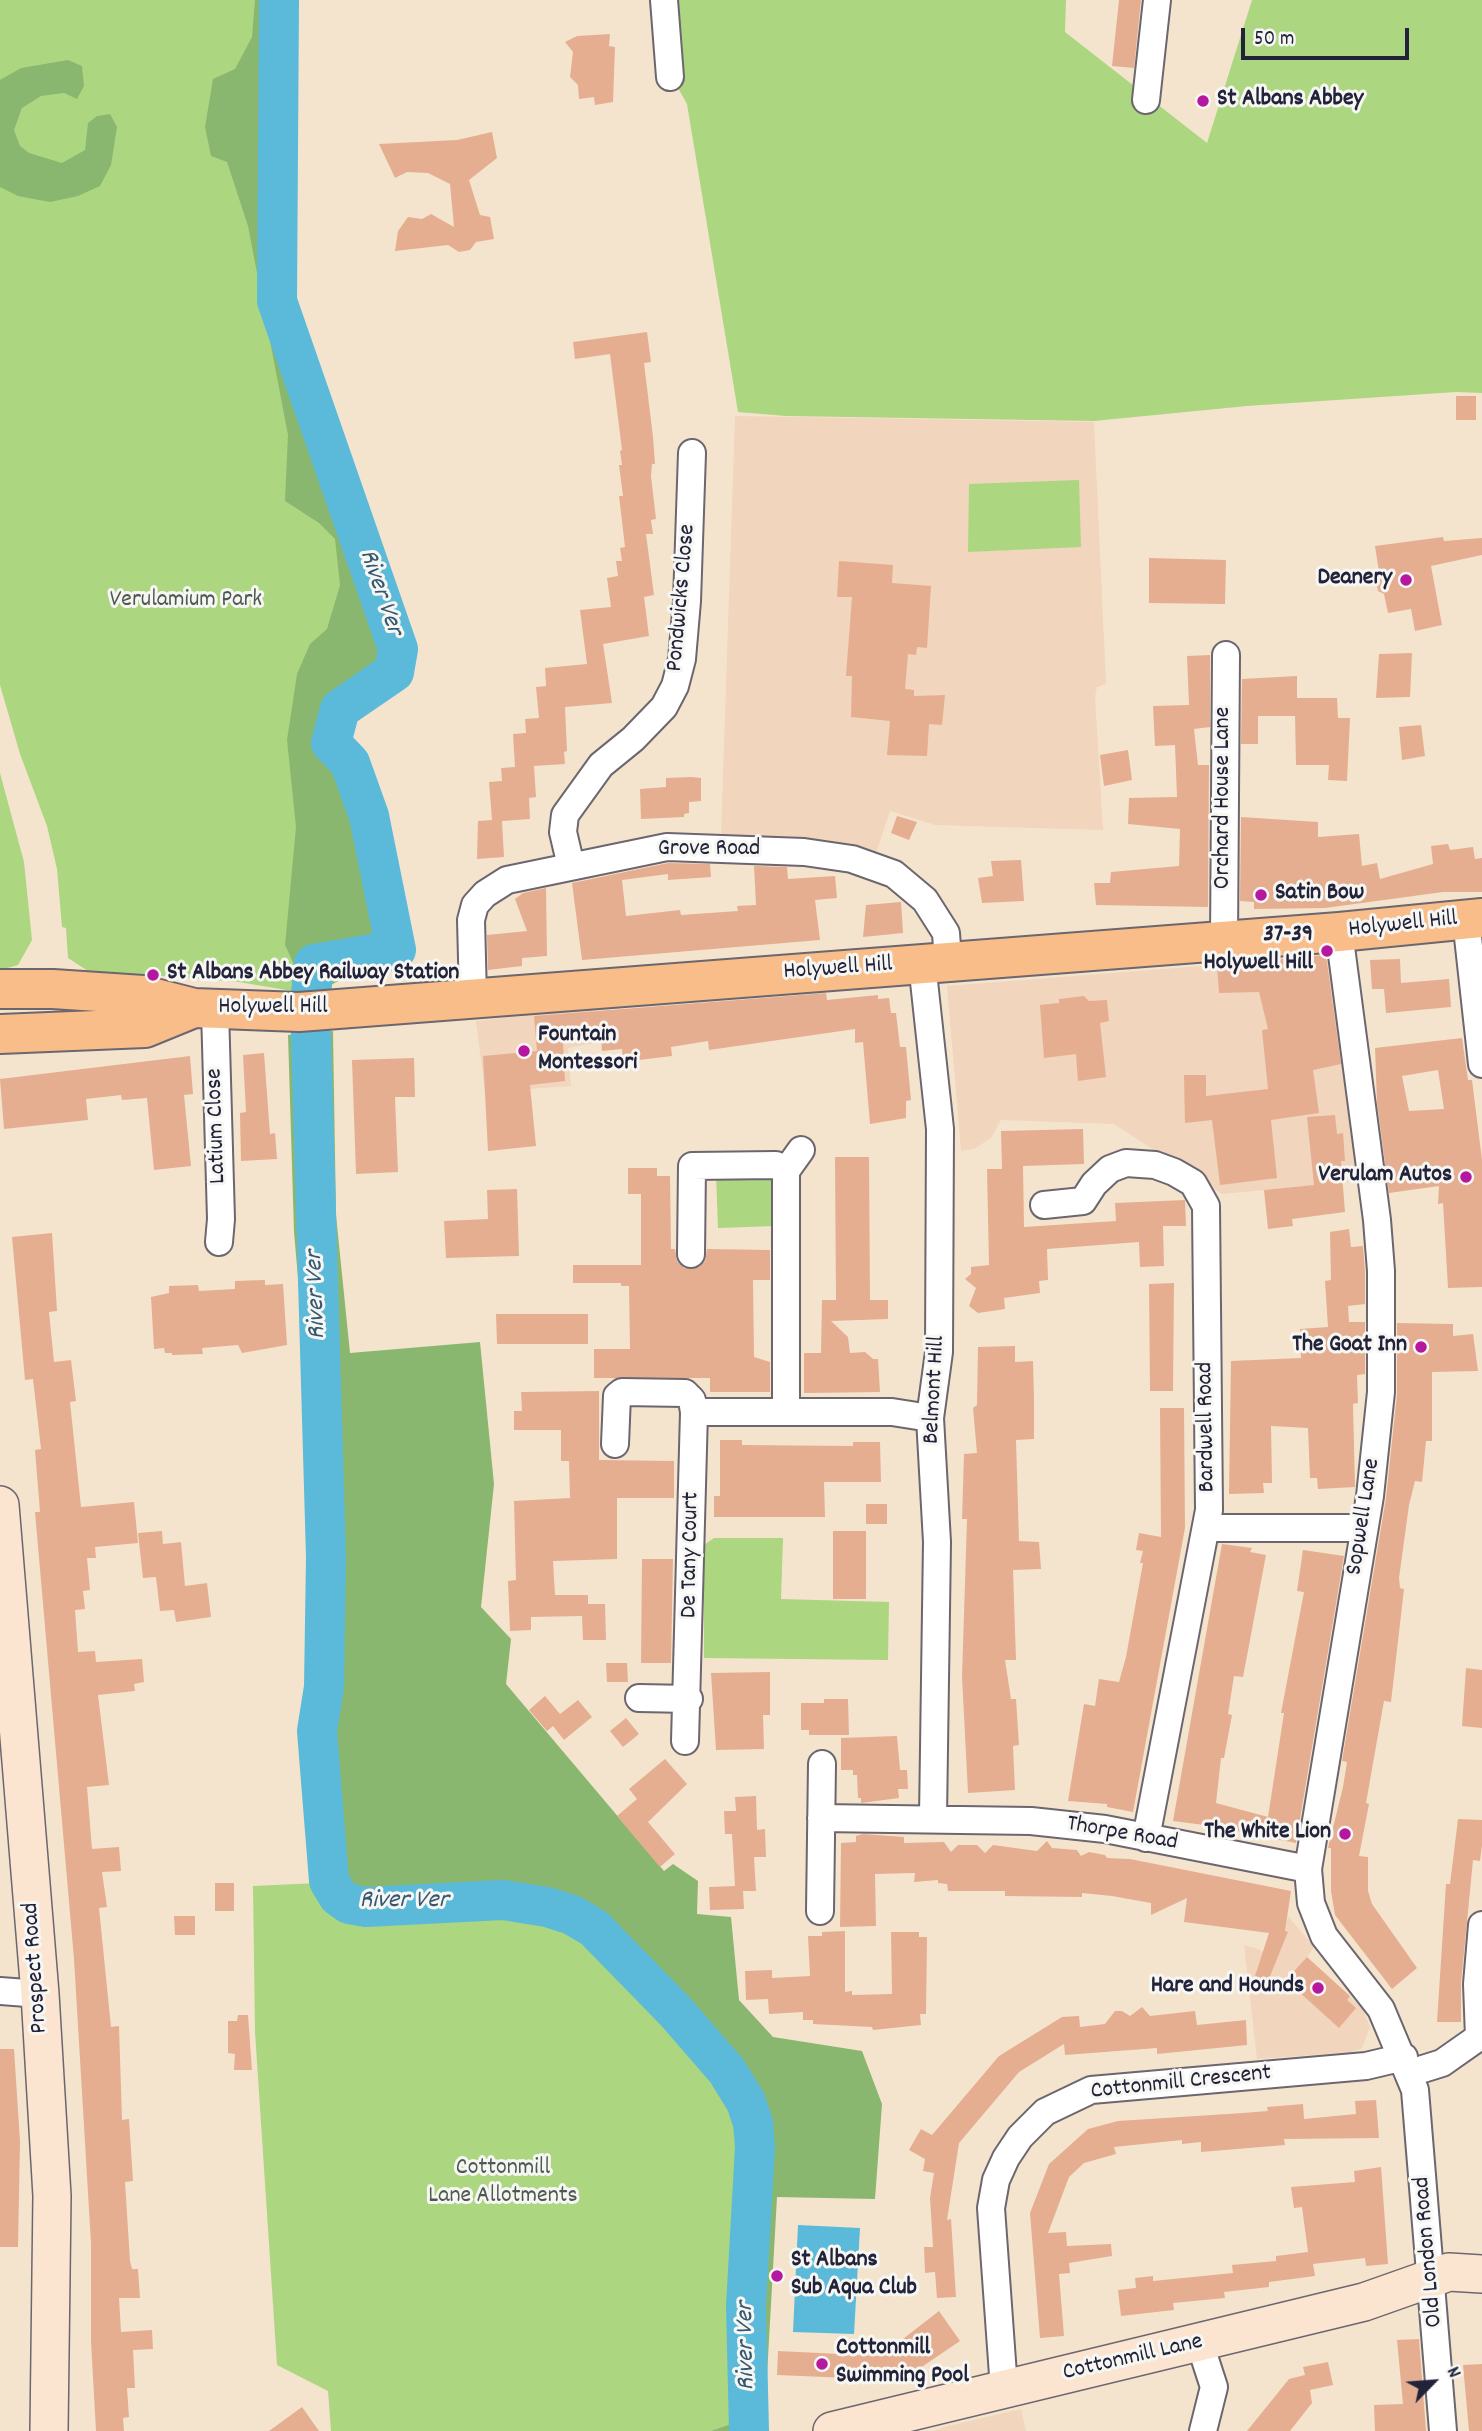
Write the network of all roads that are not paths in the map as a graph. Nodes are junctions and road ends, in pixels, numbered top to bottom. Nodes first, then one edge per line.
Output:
1 (664, 0) edge
2 (1157, 0) edge
3 (670, 77) dead end
4 (1146, 100) dead end
5 (692, 453) dead end
6 (1226, 655) dead end
7 (571, 866) junction
8 (1474, 919) edge
9 (1339, 932) junction
10 (1224, 940) junction
11 (935, 962) junction
12 (0, 989) edge
13 (473, 997) junction
14 (204, 1009) junction
15 (0, 1034) edge
16 (1482, 1063) edge
17 (1044, 1205) dead end
18 (219, 1242) dead end
19 (691, 1254) dead end
20 (694, 1412) junction
21 (786, 1412) junction
22 (930, 1418) junction
23 (615, 1444) dead end
24 (0, 1505) edge
25 (1207, 1528) junction
26 (1364, 1528) junction
27 (639, 1698) dead end
28 (689, 1699) junction
29 (8, 1717) edge
30 (685, 1741) dead end
31 (822, 1765) dead end
32 (933, 1817) junction
33 (821, 1818) junction
34 (1146, 1838) junction
35 (1308, 1869) junction
36 (820, 1911) dead end
37 (1482, 1925) edge
38 (0, 1991) edge
39 (40, 1994) junction
40 (1481, 2036) edge
41 (1407, 2065) junction
42 (1482, 2274) edge
43 (1433, 2280) junction
44 (1200, 2344) junction
45 (1004, 2389) junction
46 (49, 2431) edge
47 (832, 2431) edge
48 (1203, 2431) edge
49 (1443, 2431) edge

1 - 3 street
2 - 4 street
5 - 7 street, Pondwicks Close
6 - 10 street, Orchard House Lane
7 - 11 street, Grove Road
7 - 13 street, Grove Road
8 - 9 main road, Holywell Hill
8 - 16 street
9 - 10 main road, Holywell Hill
9 - 26 street, Sopwell Lane
10 - 11 main road, Holywell Hill
11 - 13 main road, Holywell Hill
11 - 22 street, Belmont Hill
12 - 14 main road, Holywell Hill
13 - 14 main road, Holywell Hill
14 - 15 main road, Holywell Hill
14 - 18 street, Latium Close
17 - 25 street, Bardwell Road
19 - 21 street
20 - 21 street
20 - 23 street
20 - 28 street, De Tany Court
21 - 22 street
22 - 32 street, Belmont Hill
24 - 29 street, Prospect Road
25 - 26 street
25 - 34 street, Bardwell Road
26 - 35 street, Sopwell Lane
27 - 28 street
28 - 30 street, De Tany Court
29 - 39 street, Prospect Road
31 - 33 street
32 - 33 street, Thorpe Road
32 - 34 street, Thorpe Road
33 - 36 street
34 - 35 street, Thorpe Road
35 - 41 street, Sopwell Lane
37 - 40 street
38 - 39 street
39 - 46 street, Prospect Road
40 - 41 street, Cottonmill Crescent
41 - 43 street, Old London Road
41 - 45 street, Cottonmill Crescent
42 - 43 street, Cottonmill Lane
43 - 44 street, Cottonmill Lane
43 - 49 street, Old London Road
44 - 45 street, Cottonmill Lane
44 - 48 street
45 - 47 street, Cottonmill Lane

